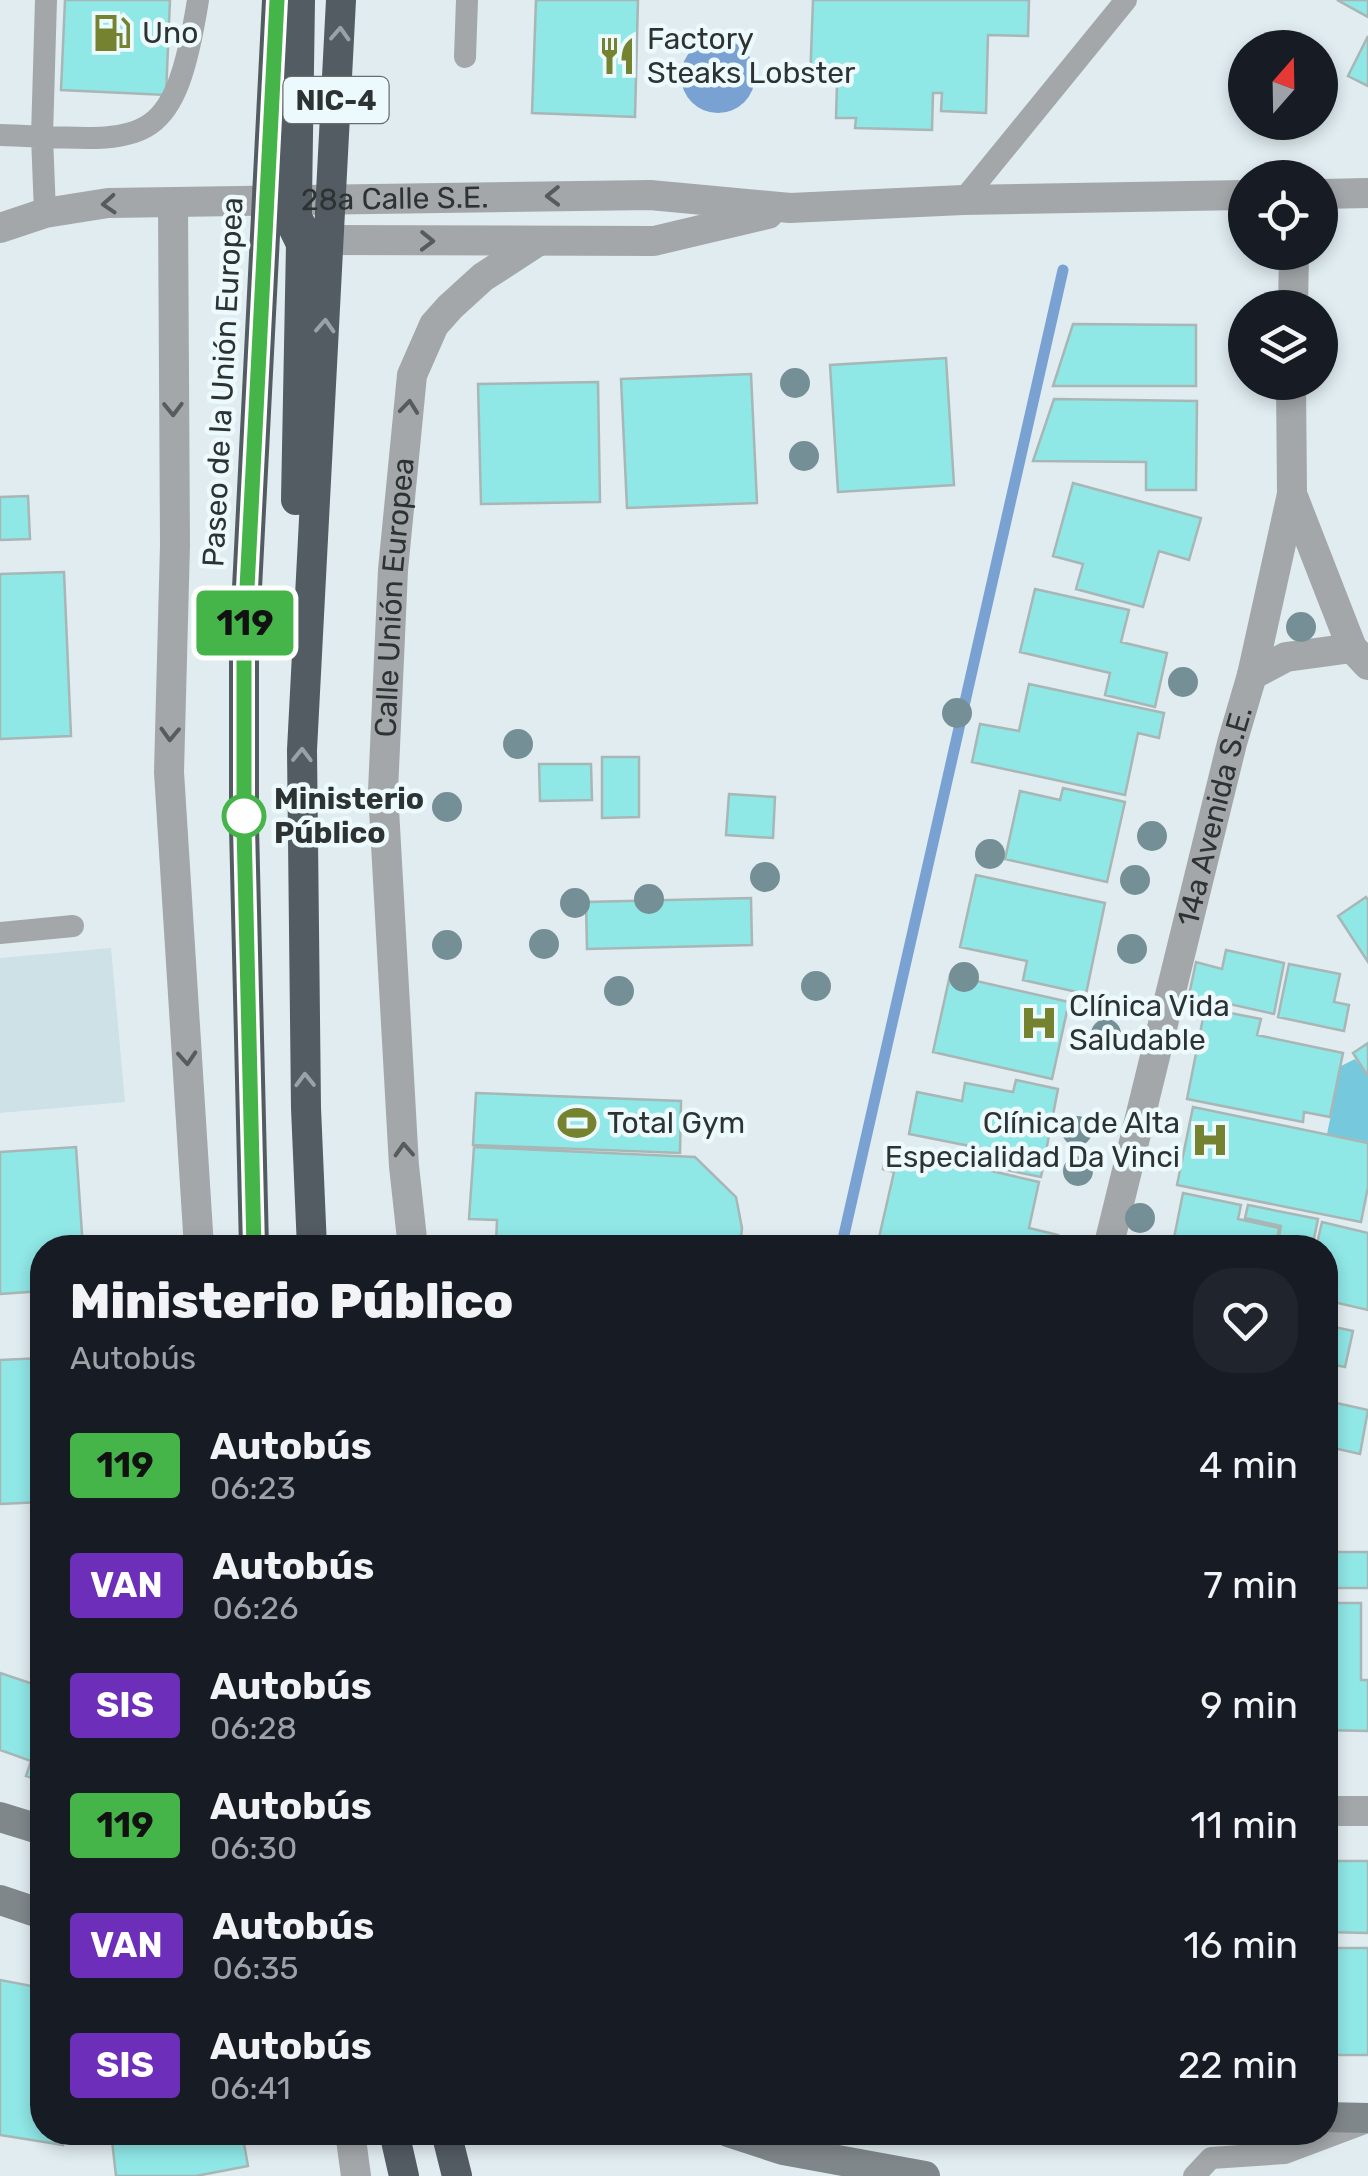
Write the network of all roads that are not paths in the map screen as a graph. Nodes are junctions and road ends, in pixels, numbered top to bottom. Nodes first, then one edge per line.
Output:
1 (46, 0) edge
2 (198, 0) edge
3 (276, 0) edge
4 (300, 0) edge
5 (342, 0) edge
6 (466, 0) edge
7 (1126, 0) edge
8 (465, 57) dead end
9 (0, 135) edge
10 (42, 136) junction
11 (1368, 193) edge
12 (1338, 194) edge
13 (1228, 195) edge
14 (963, 200) junction
15 (283, 201) junction
16 (332, 201) junction
17 (173, 203) junction
18 (790, 208) junction
19 (44, 213) junction
20 (0, 228) edge
21 (330, 240) junction
22 (537, 242) junction
23 (1291, 400) edge
24 (1292, 494) junction
25 (1360, 656) edge
26 (1252, 676) junction
27 (306, 682) junction
28 (73, 926) dead end
29 (0, 933) edge
30 (197, 1235) edge
31 (254, 1235) edge
32 (312, 1235) edge
33 (412, 1235) edge
34 (1111, 1235) edge
35 (1338, 1811) edge
36 (1368, 1811) edge
37 (0, 1818) edge
38 (30, 1827) edge
39 (0, 1900) edge
40 (30, 1910) edge
41 (1338, 2118) edge
42 (1368, 2120) edge
43 (1338, 2132) edge
44 (352, 2145) edge
45 (397, 2145) edge
46 (449, 2145) edge
47 (768, 2145) edge
48 (1305, 2145) edge
49 (356, 2176) edge
50 (404, 2176) edge
51 (457, 2176) edge
52 (925, 2176) edge
53 (1194, 2176) edge

1 - 10 lane
2 - 10 lane
3 - 15 highway, Paseo de la Unión Europea / NIC-4
4 - 15 highway
16 -> 5 highway, NIC-4
6 - 8 lane
7 - 14 lane
9 - 10 lane
10 - 19 lane
11 - 12 street
13 - 14 street, 28a Calle S.E.
14 - 18 street, 28a Calle S.E.
15 - 16 street, 28a Calle S.E.
15 - 17 street, 28a Calle S.E.
15 - 21 highway
15 - 27 highway
15 - 31 highway, Paseo de la Unión Europea / NIC-4
18 -> 16 street, 28a Calle S.E.
16 - 21 highway, NIC-4
17 -> 19 street, 28a Calle S.E.
17 -> 30 street
18 - 22 street, 28a Calle S.E.
19 - 20 street, 28a Calle S.E.
21 -> 22 street, 28a Calle S.E.
27 -> 21 highway, NIC-4
33 -> 22 street, Calle Unión Europea
23 - 24 street, 14a Avenida S.E.
24 - 25 street
24 - 26 street, 14a Avenida S.E.
25 - 26 street
26 - 34 street, 14a Avenida S.E.
32 -> 27 highway, NIC-4
28 - 29 lane
35 - 36 street
37 - 38 main road
39 - 40 main road
41 - 42 main road
42 - 43 lane
44 - 49 street
45 - 50 highway
46 - 51 highway
47 - 52 main road
48 - 53 lane

